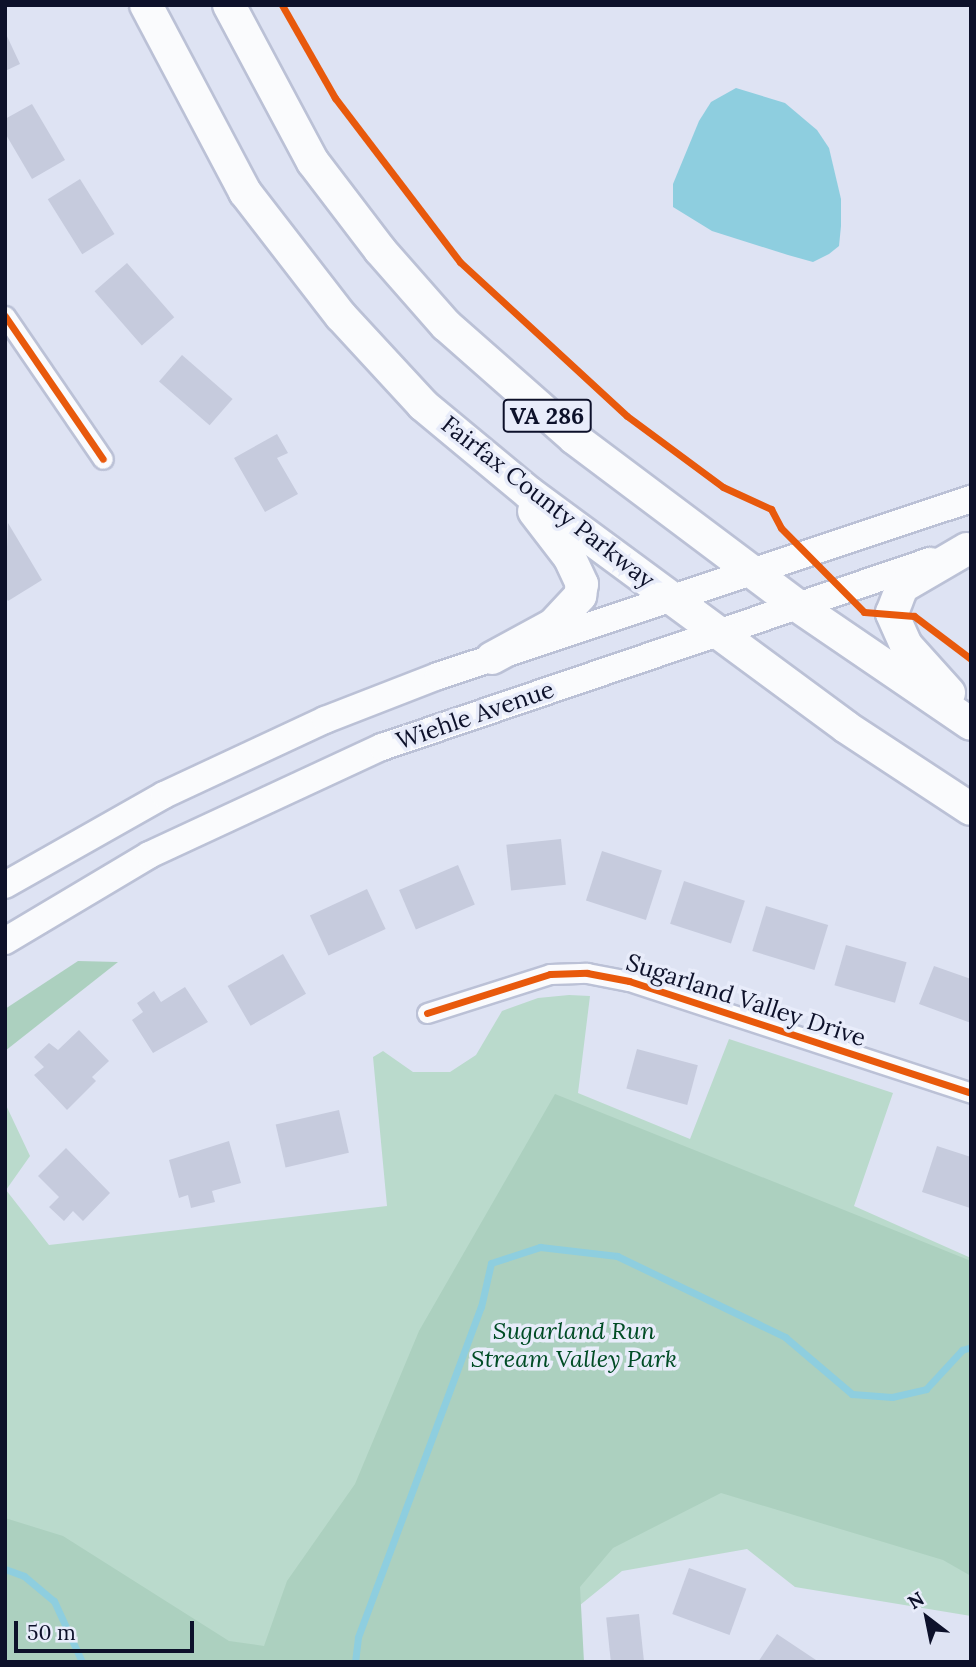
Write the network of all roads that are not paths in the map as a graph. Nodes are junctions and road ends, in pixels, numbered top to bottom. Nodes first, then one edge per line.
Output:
1 (146, 5) edge
2 (229, 5) edge
3 (5, 316) edge
4 (103, 458) dead end
5 (499, 470) junction
6 (971, 499) edge
7 (969, 548) edge
8 (755, 571) junction
9 (674, 599) junction
10 (798, 606) junction
11 (718, 632) junction
12 (492, 658) junction
13 (971, 712) edge
14 (971, 724) edge
15 (971, 809) edge
16 (5, 885) edge
17 (5, 941) edge
18 (427, 1013) dead end
19 (971, 1093) edge

1 - 5 highway, Fairfax County Parkway / VA 286
2 - 8 highway, VA 286
3 - 4 street
5 - 9 highway, Fairfax County Parkway / VA 286
5 - 12 highway
6 - 8 main road, Wiehle Avenue
7 - 10 main road, Wiehle Avenue
7 - 13 highway
8 - 9 main road, Wiehle Avenue
8 - 10 highway, VA 286
9 - 11 highway, Fairfax County Parkway / VA 286
9 - 12 main road, Wiehle Avenue
10 - 11 main road, Wiehle Avenue
10 - 14 highway, VA 286
11 - 15 highway, Fairfax County Parkway / VA 286
11 - 17 main road, Wiehle Avenue
12 - 16 main road, Wiehle Avenue
18 - 19 street, Sugarland Valley Drive

